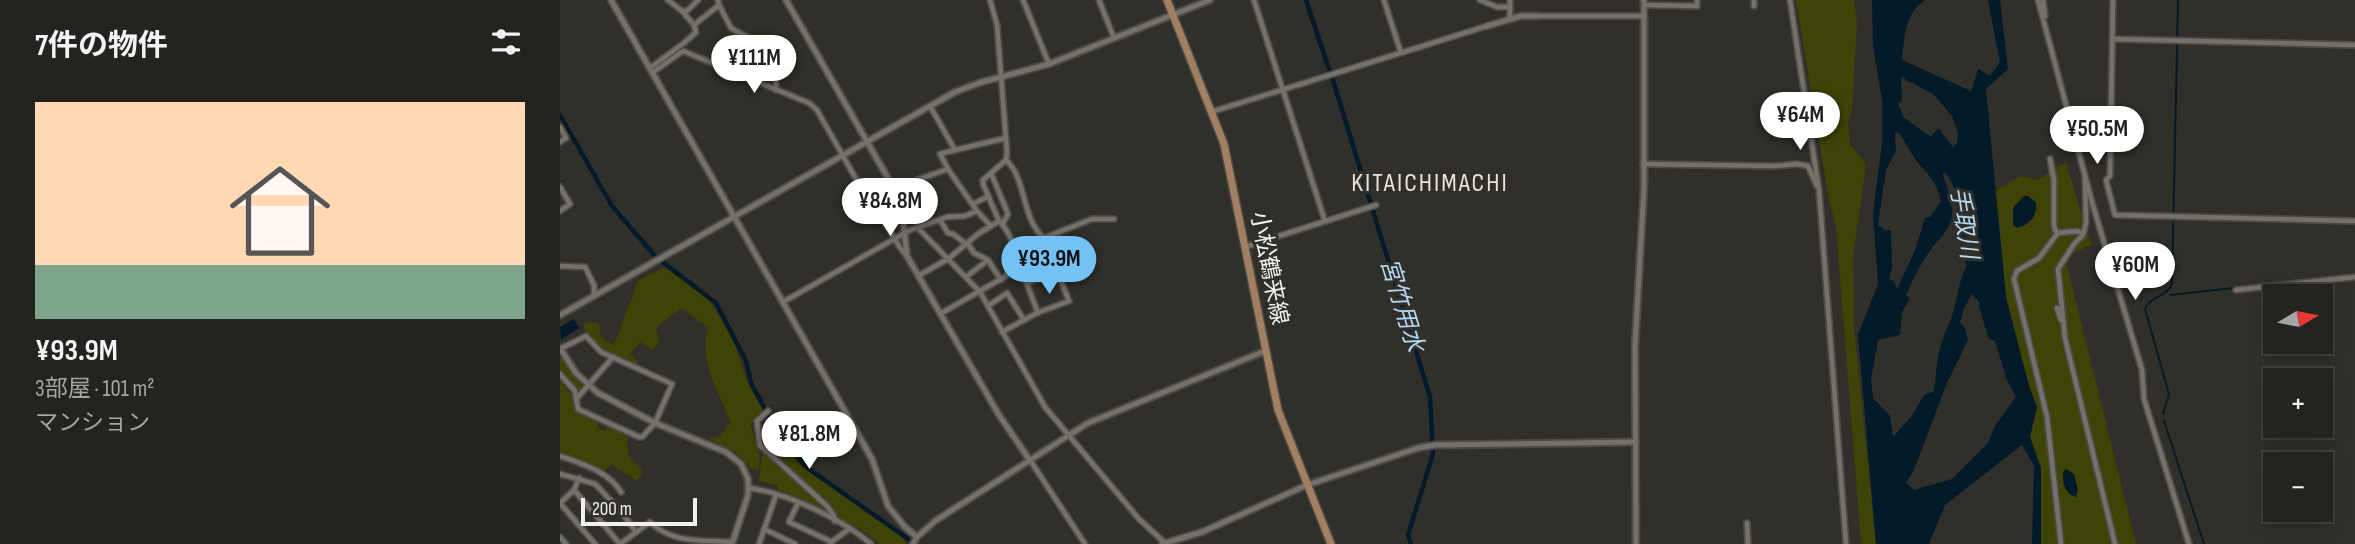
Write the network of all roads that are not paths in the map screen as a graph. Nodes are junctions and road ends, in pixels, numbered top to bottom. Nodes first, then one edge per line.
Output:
1 (611, 0) edge
2 (668, 0) edge
3 (698, 0) edge
4 (786, 0) edge
5 (990, 0) edge
6 (1023, 0) edge
7 (1167, 0) edge
8 (1210, 0) edge
9 (1254, 0) edge
10 (1384, 0) edge
11 (1480, 0) edge
12 (1510, 0) edge
13 (1697, 0) edge
14 (1790, 0) edge
15 (2041, 0) edge
16 (2113, 0) edge
17 (1102, 1) edge
18 (718, 2) edge
19 (1644, 2) edge
20 (1510, 7) junction
21 (682, 12) junction
22 (1173, 15) junction
23 (1538, 16) joint
24 (1644, 16) junction
25 (1510, 19) junction
26 (694, 25) junction
27 (1488, 26) joint
28 (1114, 38) junction
29 (2112, 39) junction
30 (2355, 45) edge
31 (1401, 53) junction
32 (1049, 64) junction
33 (650, 71) junction
34 (1002, 77) junction
35 (776, 90) junction
36 (1283, 90) junction
37 (929, 105) junction
38 (1211, 112) junction
39 (560, 127) edge
40 (1006, 138) junction
41 (867, 141) junction
42 (560, 142) edge
43 (955, 150) junction
44 (844, 154) junction
45 (2050, 159) dead end
46 (1006, 160) junction
47 (1643, 164) junction
48 (948, 169) junction
49 (991, 173) junction
50 (2085, 174) junction
51 (560, 187) edge
52 (894, 188) junction
53 (1819, 190) junction
54 (987, 197) junction
55 (869, 202) junction
56 (973, 204) junction
57 (1376, 205) dead end
58 (560, 211) edge
59 (977, 211) junction
60 (733, 217) junction
61 (1114, 219) dead end
62 (940, 220) junction
63 (1325, 221) junction
64 (2355, 221) edge
65 (1001, 222) junction
66 (991, 226) junction
67 (919, 229) junction
68 (2058, 233) junction
69 (903, 234) junction
70 (2083, 234) junction
71 (1043, 238) junction
72 (894, 239) junction
73 (967, 244) junction
74 (1245, 247) junction
75 (1015, 250) junction
76 (907, 256) junction
77 (1017, 258) junction
78 (948, 259) junction
79 (988, 260) junction
80 (560, 266) edge
81 (1057, 270) junction
82 (918, 276) junction
83 (966, 277) junction
84 (2355, 277) edge
85 (1001, 279) junction
86 (1028, 283) junction
87 (2236, 290) dead end
88 (980, 292) junction
89 (594, 296) junction
90 (783, 302) junction
91 (988, 306) junction
92 (2057, 308) dead end
93 (940, 314) junction
94 (1038, 314) junction
95 (560, 315) edge
96 (1024, 320) junction
97 (1002, 332) junction
98 (2063, 332) junction
99 (560, 349) edge
100 (1265, 351) junction
101 (613, 357) junction
102 (560, 374) edge
103 (590, 386) junction
104 (577, 398) junction
105 (768, 411) dead end
106 (655, 423) junction
107 (1067, 435) junction
108 (1636, 442) junction
109 (560, 456) edge
110 (1029, 459) junction
111 (560, 474) edge
112 (579, 478) junction
113 (1307, 485) junction
114 (749, 488) junction
115 (574, 490) junction
116 (621, 492) dead end
117 (776, 495) junction
118 (560, 503) edge
119 (798, 503) junction
120 (835, 521) junction
121 (1747, 523) dead end
122 (849, 528) junction
123 (764, 529) junction
124 (636, 532) junction
125 (560, 537) edge
126 (915, 541) edge
127 (1177, 542) edge
128 (732, 543) edge
129 (831, 543) edge
130 (1163, 543) edge
131 (566, 544) edge
132 (595, 544) edge
133 (620, 544) edge
134 (759, 544) edge
135 (795, 544) edge
136 (871, 544) edge
137 (1085, 544) edge
138 (1331, 544) edge
139 (1636, 544) edge
140 (1748, 544) edge
141 (1846, 544) edge
142 (2061, 544) edge
143 (2115, 544) edge
144 (2189, 544) edge

1 - 33 street
2 - 21 street
3 - 21 street
4 - 41 street
5 - 34 street
6 - 32 street
7 - 22 main road, 小松鶴来線
8 - 22 street
9 - 36 street
10 - 31 street
11 - 20 street
12 - 20 street
13 - 19 street
14 - 53 street
15 - 50 street
16 - 29 street
17 - 28 street
18 - 26 street
18 - 35 street
19 - 24 street
20 - 25 street
21 - 26 street
22 - 28 street
22 - 38 main road, 小松鶴来線
23 - 24 street
23 - 25 street
24 - 47 street
25 - 27 street
26 - 33 street
27 - 31 street
28 - 32 street
29 - 30 street
29 - 64 street
31 - 36 street
32 - 34 street
33 - 35 street
33 - 60 street
34 - 37 street
34 - 40 street
35 - 44 street
36 - 38 street
36 - 63 street
37 - 41 street
37 - 43 street
38 - 74 main road, 小松鶴来線
39 - 42 street
40 - 43 street
40 - 46 street
41 - 44 street
41 - 52 street
43 - 48 street
44 - 55 street
44 - 60 street
45 - 68 street
46 - 49 street
46 - 71 street
47 - 53 street
47 - 108 street
48 - 52 street
48 - 56 street
49 - 54 street
49 - 65 street
50 - 70 street
50 - 144 street
51 - 58 street
52 - 55 street
52 - 69 street
53 - 141 street
54 - 56 street
54 - 65 street
55 - 72 street
56 - 59 street
57 - 63 street
59 - 62 street
59 - 66 street
60 - 89 street
60 - 90 street
61 - 71 street
62 - 67 street
62 - 73 street
63 - 74 street
65 - 66 street
65 - 75 street
66 - 73 street
67 - 69 street
67 - 78 street
68 - 70 street
68 - 142 street
69 - 72 street
69 - 76 street
70 - 98 street
71 - 75 street
71 - 81 street
72 - 76 street
72 - 90 street
73 - 78 street
73 - 79 street
74 - 100 main road, 小松鶴来線
75 - 77 street
76 - 82 street
77 - 85 street
77 - 86 street
78 - 82 street
78 - 83 street
79 - 83 street
79 - 85 street
80 - 89 street
81 - 86 street
81 - 94 street
82 - 93 street
83 - 88 street
84 - 87 street
85 - 88 street
86 - 94 street
88 - 91 street
88 - 93 street
89 - 95 street
90 - 126 street
91 - 96 street
91 - 97 street
92 - 98 street
93 - 110 street
94 - 96 street
96 - 97 street
97 - 107 street
98 - 143 street
99 - 101 street
99 - 103 street
100 - 107 street
100 - 113 main road, 小松鶴来線
101 - 103 street
101 - 106 street
102 - 104 street
103 - 104 street
103 - 106 street
104 - 106 street
105 - 120 street
106 - 114 street
107 - 110 street
107 - 130 street
108 - 113 street
108 - 139 street
109 - 116 street
110 - 126 street
110 - 137 street
111 - 112 street
112 - 115 street
112 - 124 street
113 - 127 street
113 - 138 main road, 小松鶴来線
114 - 117 street
114 - 128 street
115 - 118 street
115 - 133 street
117 - 119 street
117 - 123 street
118 - 132 street
119 - 120 street
119 - 129 street
120 - 122 street
121 - 140 street
122 - 129 street
122 - 136 street
123 - 134 street
123 - 135 street
124 - 128 street
124 - 133 street
125 - 131 street
127 - 130 street

